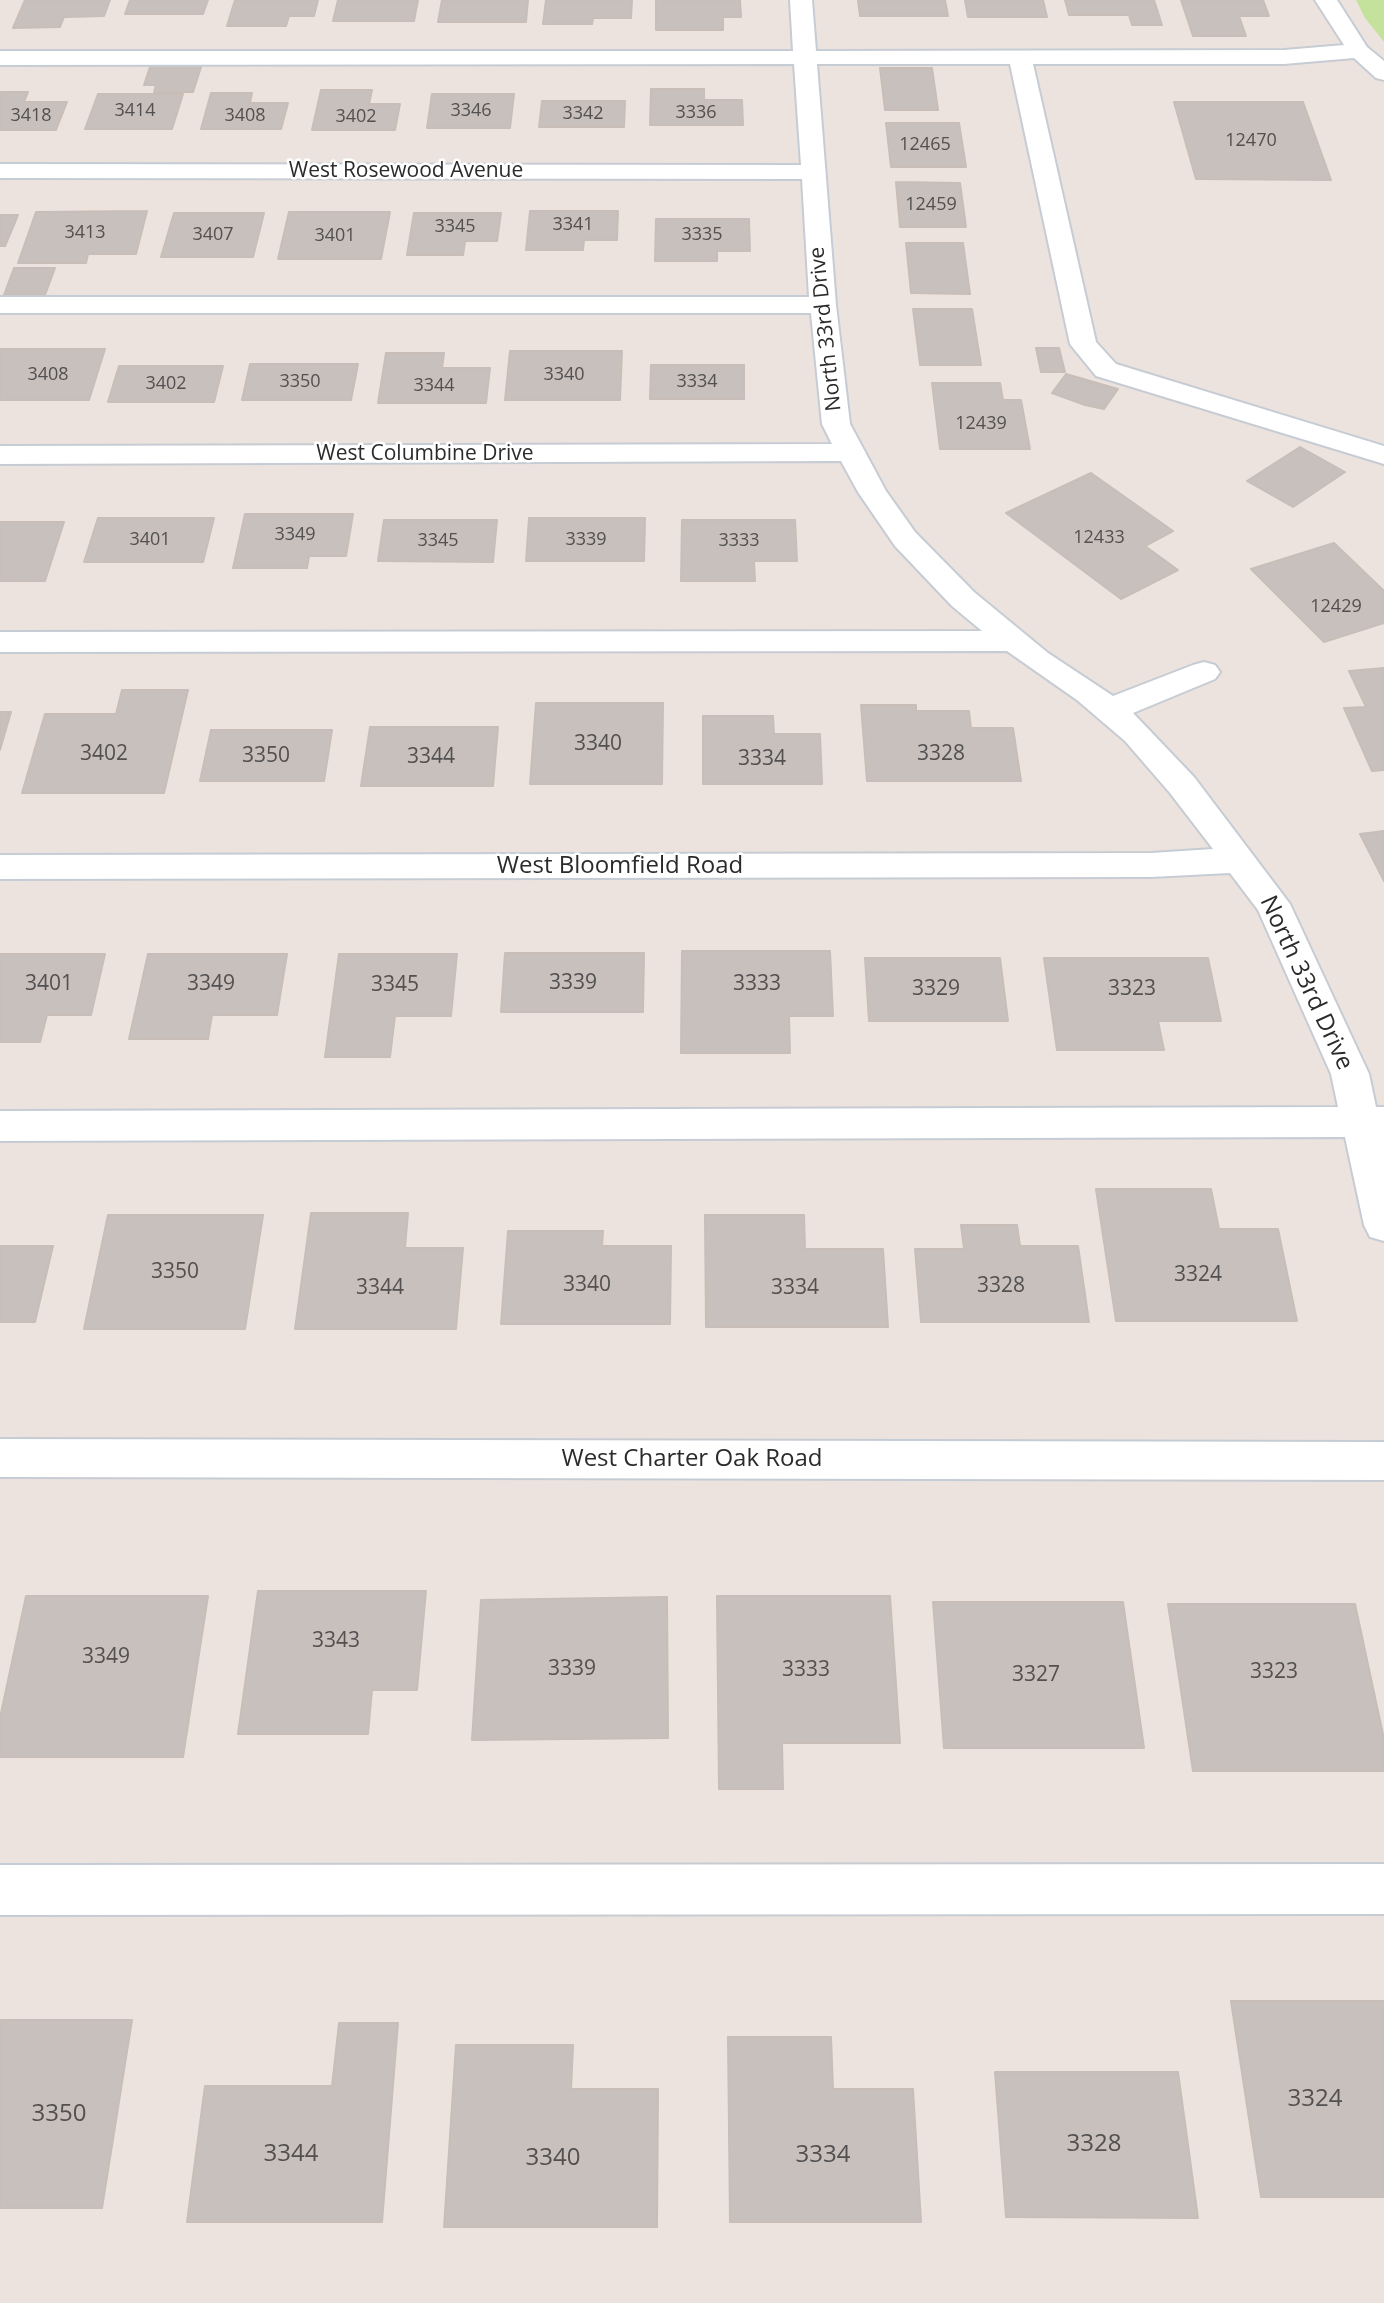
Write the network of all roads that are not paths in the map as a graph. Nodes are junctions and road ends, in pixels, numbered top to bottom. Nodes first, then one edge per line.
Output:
1 (801, 0) edge
2 (1326, 0) edge
3 (1359, 51) junction
4 (804, 55) junction
5 (1020, 57) junction
6 (0, 58) edge
7 (1383, 70) edge
8 (0, 171) edge
9 (812, 172) junction
10 (0, 305) edge
11 (822, 305) junction
12 (851, 452) junction
13 (1384, 455) edge
14 (0, 456) edge
15 (1015, 641) junction
16 (0, 642) edge
17 (1204, 672) dead end
18 (1110, 710) junction
19 (1240, 860) junction
20 (0, 867) edge
21 (1372, 1122) edge
22 (0, 1126) edge
23 (1384, 1225) edge
24 (0, 1458) edge
25 (1384, 1461) edge
26 (1384, 1889) edge
27 (0, 1890) edge

1 - 4 street, North 33rd Drive
2 - 3 street
3 - 5 street
3 - 7 street
4 - 5 street
4 - 6 street
4 - 9 street, North 33rd Drive
5 - 13 street
8 - 9 street, West Rosewood Avenue
9 - 11 street, North 33rd Drive
10 - 11 street
11 - 12 street, North 33rd Drive
12 - 14 street, West Columbine Drive
12 - 15 street, North 33rd Drive
15 - 16 street
15 - 18 street, North 33rd Drive
17 - 18 street
18 - 19 street, North 33rd Drive
19 - 20 street, West Bloomfield Road
19 - 21 street, North 33rd Drive
21 - 22 street
21 - 23 street, North 33rd Drive
24 - 25 street, West Charter Oak Road
26 - 27 street

